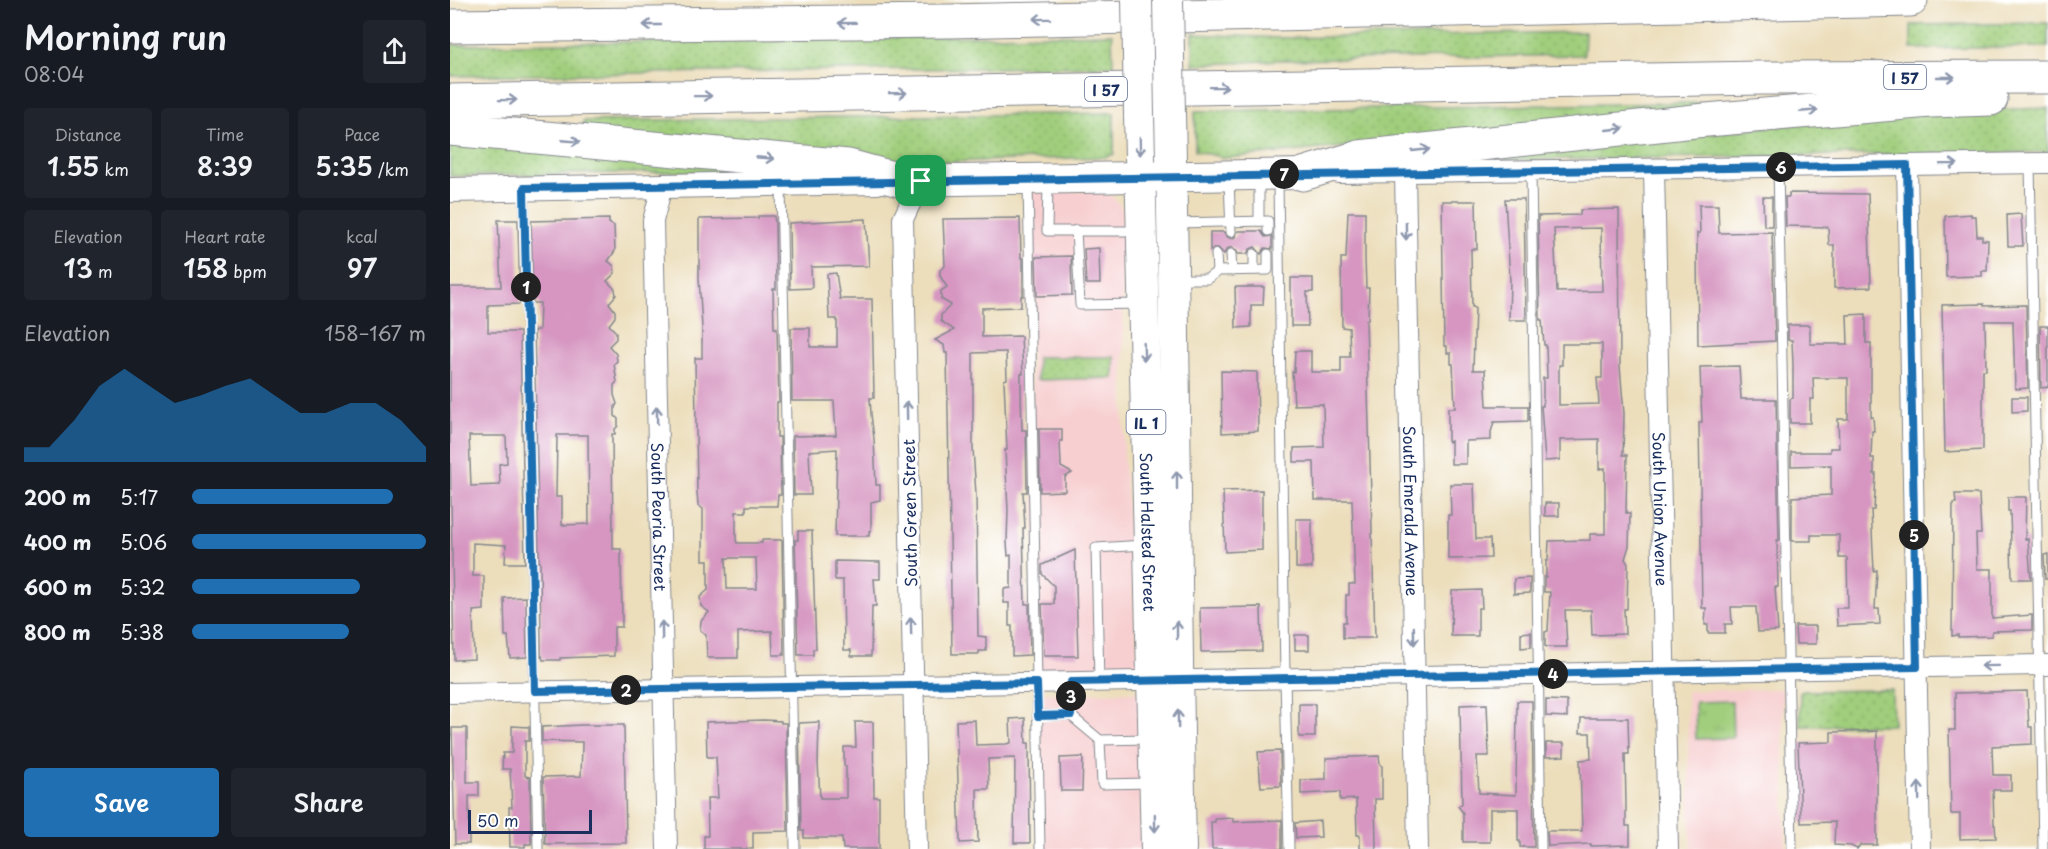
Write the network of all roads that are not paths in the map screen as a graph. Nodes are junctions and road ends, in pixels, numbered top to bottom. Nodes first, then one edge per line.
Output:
1 (1137, 0) edge
2 (1168, 0) edge
3 (1911, 0) edge
4 (450, 26) edge
5 (2048, 77) edge
6 (2048, 97) edge
7 (450, 101) edge
8 (450, 129) edge
9 (2039, 163) edge
10 (1907, 165) junction
11 (1778, 167) junction
12 (1654, 169) junction
13 (1531, 171) junction
14 (1405, 173) junction
15 (1280, 174) junction
16 (1229, 175) junction
17 (1172, 176) junction
18 (1140, 177) junction
19 (1038, 179) junction
20 (912, 181) junction
21 (782, 183) junction
22 (662, 186) junction
23 (524, 188) junction
24 (450, 190) edge
25 (1173, 223) junction
26 (1256, 225) junction
27 (1231, 227) junction
28 (1076, 230) junction
29 (1141, 231) junction
30 (1268, 231) dead end
31 (1216, 254) dead end
32 (1231, 254) dead end
33 (1254, 254) dead end
34 (1268, 254) dead end
35 (1254, 270) junction
36 (1232, 271) junction
37 (1217, 272) junction
38 (1174, 279) junction
39 (1143, 304) junction
40 (1150, 545) junction
41 (2044, 665) edge
42 (1917, 667) junction
43 (1789, 669) junction
44 (1664, 672) junction
45 (1537, 674) junction
46 (1415, 676) junction
47 (1285, 678) junction
48 (1165, 680) junction
49 (1099, 681) junction
50 (1071, 682) junction
51 (1037, 683) junction
52 (913, 685) junction
53 (792, 687) junction
54 (664, 689) junction
55 (535, 691) junction
56 (450, 693) edge
57 (1071, 715) junction
58 (1038, 716) junction
59 (1154, 739) junction
60 (1100, 740) junction
61 (1155, 783) junction
62 (538, 849) edge
63 (667, 849) edge
64 (795, 849) edge
65 (916, 849) edge
66 (1040, 849) edge
67 (1156, 849) edge
68 (1181, 849) edge
69 (1289, 849) edge
70 (1418, 849) edge
71 (1541, 849) edge
72 (1668, 849) edge
73 (1792, 849) edge
74 (1920, 849) edge
75 (2043, 849) edge

1 -> 18 main road, South Halsted Street / IL 1, bridge
2 - 17 main road, South Halsted Street / IL 1, bridge
3 -> 4 highway
7 -> 5 highway, I 57
15 -> 6 highway
8 -> 20 highway
10 -> 9 street
9 - 41 lane
10 - 11 street
10 - 42 street
11 - 12 street
11 - 43 lane
12 - 13 street
12 - 44 street, South Union Avenue
13 - 14 street
13 - 45 lane
14 - 15 street
14 -> 46 street, South Emerald Avenue
15 - 16 main road
15 - 26 lane
15 - 47 lane
16 - 17 main road
16 - 27 lane
17 - 18 main road
17 - 25 main road, South Halsted Street / IL 1
18 - 19 main road
18 - 29 main road, South Halsted Street / IL 1
19 - 20 main road
19 - 28 lane
19 - 51 lane
20 - 21 street
52 -> 20 street, South Green Street
21 - 22 street
21 - 53 lane
22 - 23 street
54 -> 22 street, South Peoria Street
23 - 24 street
23 - 55 lane
25 - 27 lane
25 - 38 main road, South Halsted Street / IL 1
26 - 27 lane
26 - 30 lane
28 - 29 lane
28 - 39 lane
29 - 39 main road, South Halsted Street / IL 1
31 - 37 lane
32 - 36 lane
33 - 35 lane
34 - 35 lane
35 - 36 lane
36 - 37 lane
37 - 38 lane
48 -> 38 main road, South Halsted Street / IL 1
39 -> 40 main road, South Halsted Street / IL 1
40 - 48 main road, South Halsted Street / IL 1
40 - 49 lane
41 -> 42 street
41 - 75 lane
42 - 43 street
74 -> 42 street
43 - 44 street
43 - 73 lane
44 - 45 street
44 - 72 street, South Union Avenue
45 - 46 street
45 - 71 lane
46 - 47 street
46 - 70 street, South Emerald Avenue
47 - 48 street
47 - 69 lane
48 - 49 street
48 - 59 main road, South Halsted Street / IL 1
68 -> 48 main road, South Halsted Street / IL 1
49 - 50 street
50 - 51 street
50 - 57 lane
51 - 52 street
51 - 58 lane
52 - 53 street
52 - 65 street, South Green Street
53 - 54 street
53 - 64 lane
54 - 55 street
54 - 63 street, South Peoria Street
55 - 56 street
55 - 62 lane
57 - 58 lane
57 - 60 lane
58 - 66 lane
59 - 60 lane
59 - 61 main road, South Halsted Street / IL 1
60 - 61 lane
61 -> 67 main road, South Halsted Street / IL 1

